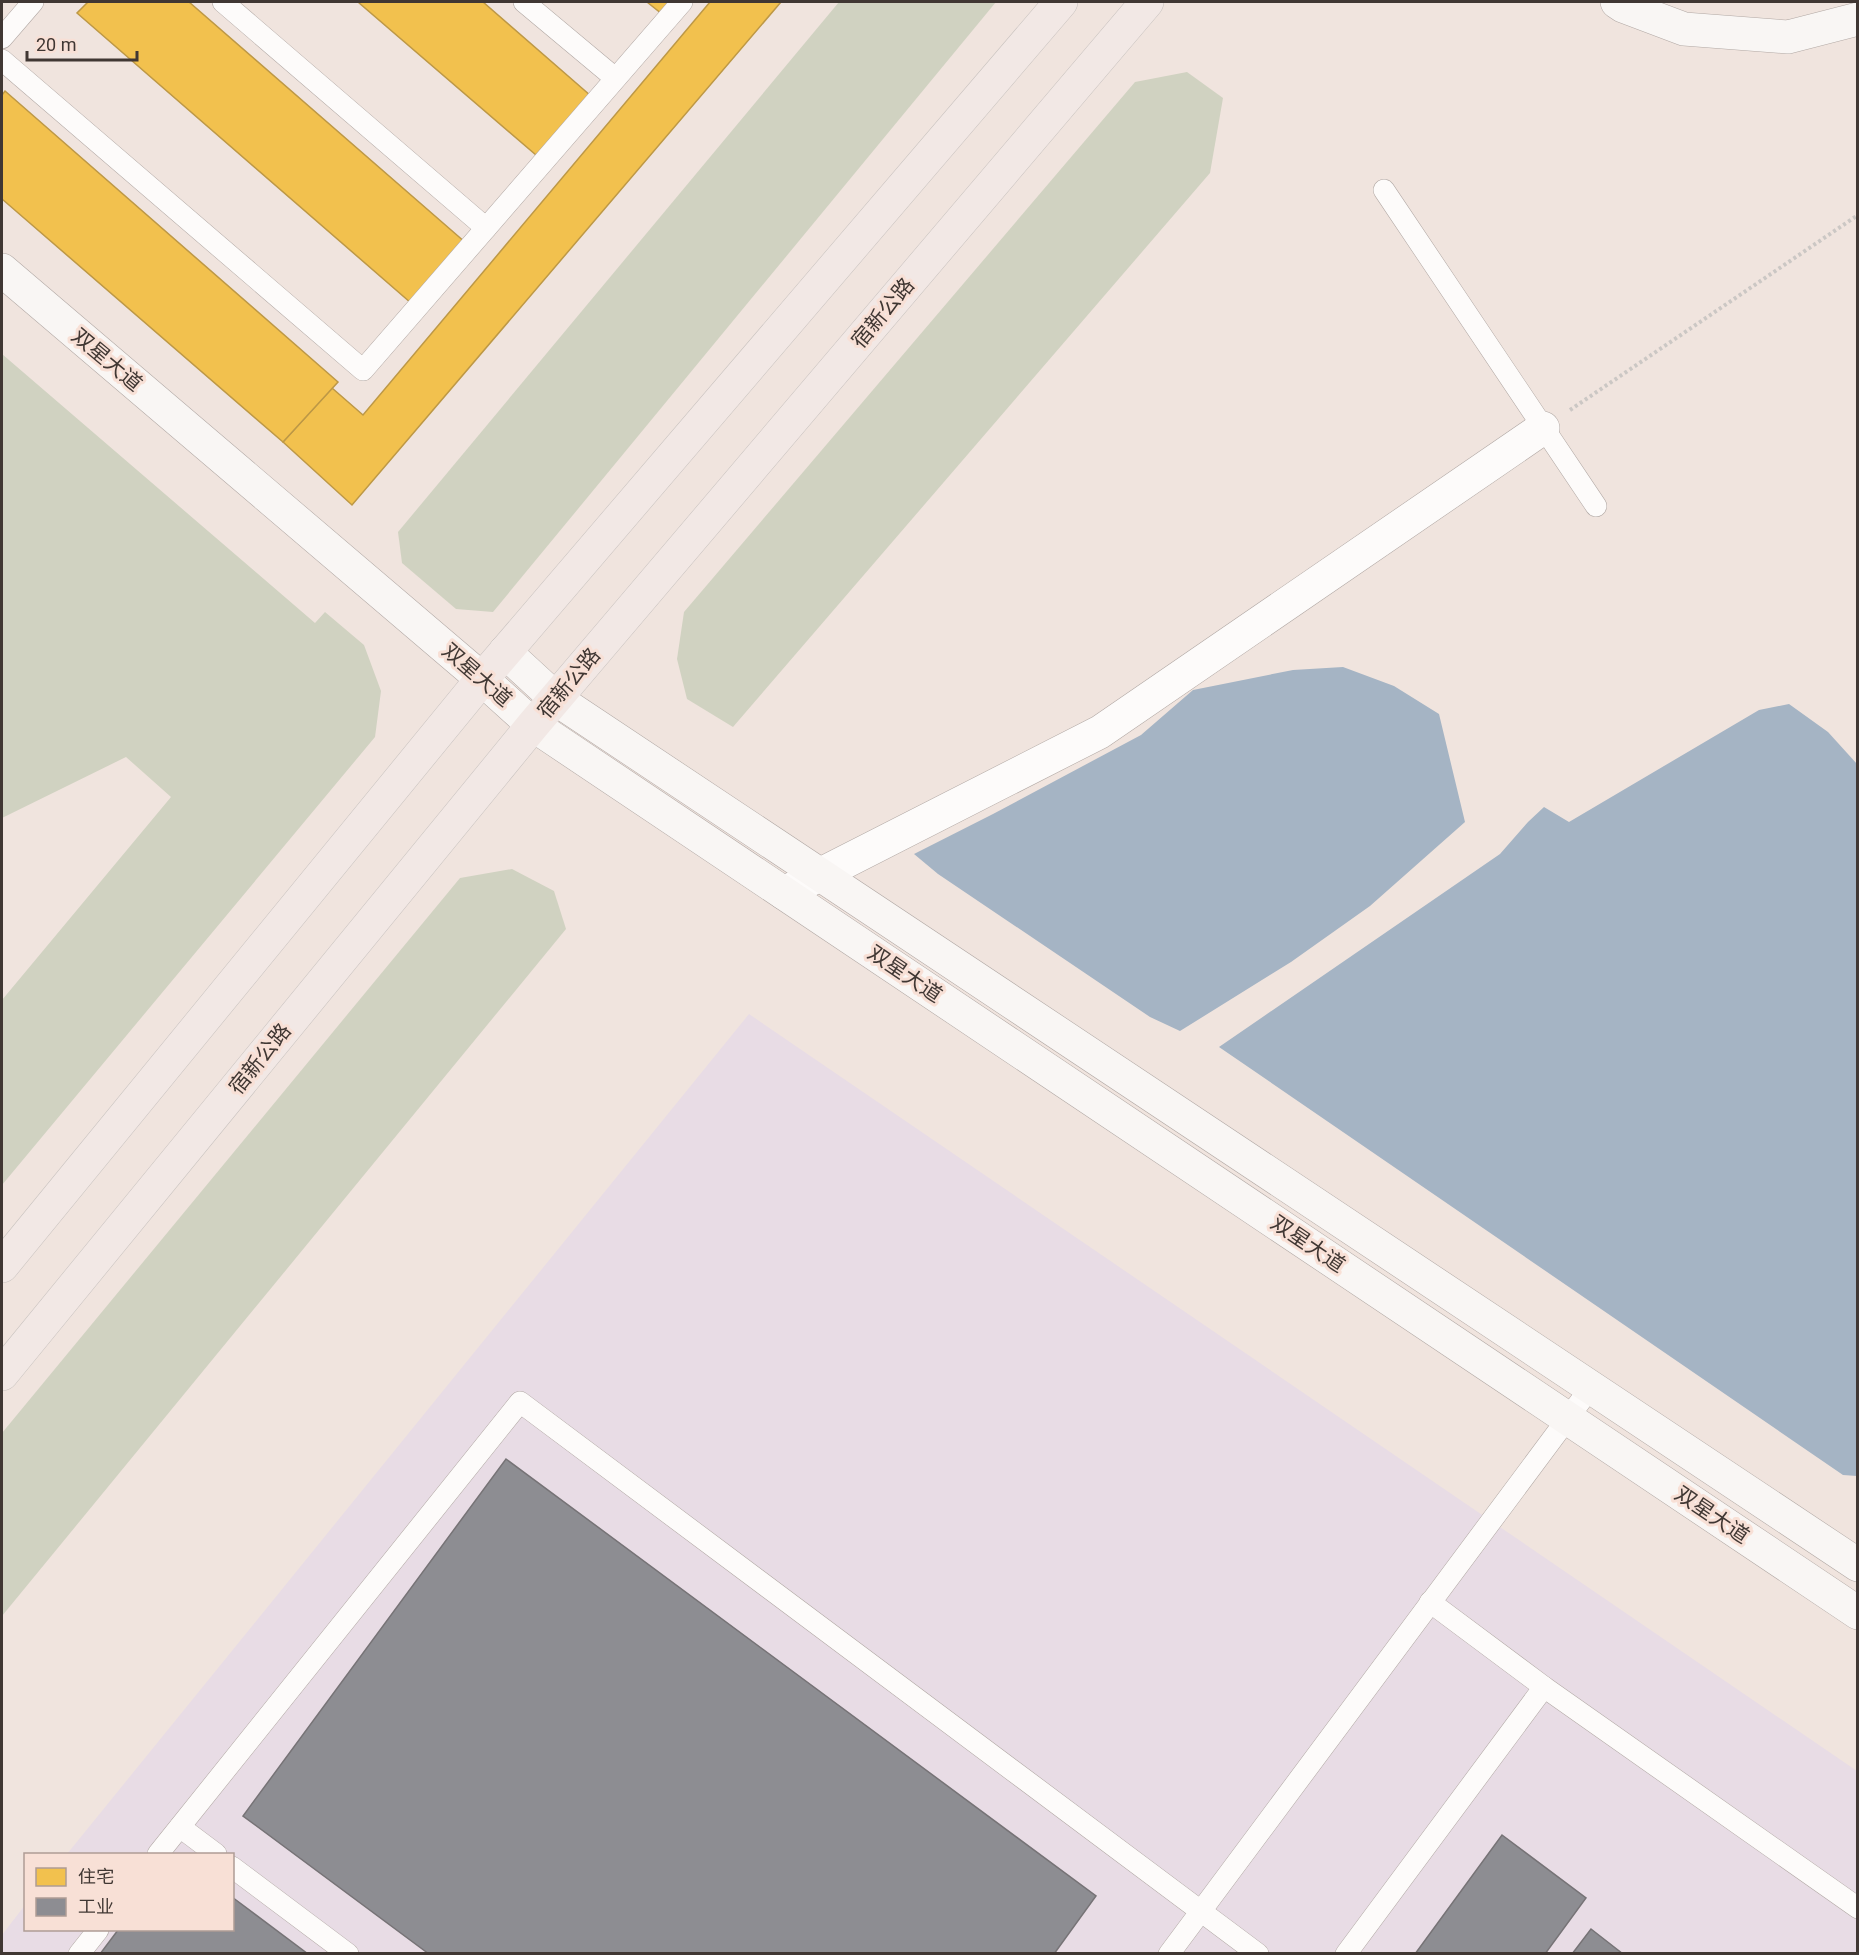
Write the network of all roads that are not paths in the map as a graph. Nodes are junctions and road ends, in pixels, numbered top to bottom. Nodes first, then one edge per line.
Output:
1 (33, 2) edge
2 (223, 2) edge
3 (524, 2) edge
4 (682, 2) edge
5 (1061, 2) edge
6 (1147, 2) edge
7 (1162, 2) edge
8 (1617, 2) edge
9 (1857, 19) edge
10 (2, 38) edge
11 (1106, 49) junction
12 (2, 60) edge
13 (615, 78) junction
14 (1384, 190) dead end
15 (486, 228) junction
16 (2, 270) edge
17 (1544, 428) junction
18 (1596, 506) dead end
19 (505, 652) junction
20 (482, 679) junction
21 (556, 699) junction
22 (533, 725) junction
23 (821, 875) junction
24 (784, 893) junction
25 (2, 1266) edge
26 (2, 1374) edge
27 (1591, 1387) junction
28 (1568, 1418) junction
29 (1857, 1565) edge
30 (1431, 1602) junction
31 (1857, 1612) edge
32 (1544, 1686) junction
33 (180, 1827) junction
34 (159, 1853) edge
35 (215, 1853) edge
36 (234, 1868) edge
37 (1857, 1908) edge
38 (1201, 1911) junction
39 (96, 1931) edge
40 (79, 1953) edge
41 (348, 1953) edge
42 (1169, 1953) edge
43 (1258, 1953) edge
44 (1346, 1953) edge

1 - 10 lane
2 - 15 lane
3 - 13 lane
4 - 13 lane
5 - 19 highway
6 - 11 highway, 宿新公路
7 - 11 street
8 - 9 street
11 - 21 highway, 宿新公路
12 - 15 lane
13 - 15 lane
14 - 17 lane
16 - 20 street, 双星大道
17 - 18 lane
17 - 23 street
19 - 20 highway
19 - 21 street, 双星大道
20 - 22 street, 双星大道
20 - 25 highway
21 - 22 highway, 宿新公路
21 - 23 street, 双星大道
22 - 24 street, 双星大道
22 - 26 highway, 宿新公路
23 - 24 street
23 - 27 street, 双星大道
24 - 28 street, 双星大道
27 - 28 lane
27 - 29 street, 双星大道
28 - 30 lane
28 - 31 street, 双星大道
30 - 32 lane
30 - 38 lane
32 - 37 lane
32 - 44 lane
33 - 34 lane
33 - 35 lane
33 - 38 lane
36 - 41 lane
38 - 42 lane
38 - 43 lane
39 - 40 lane

